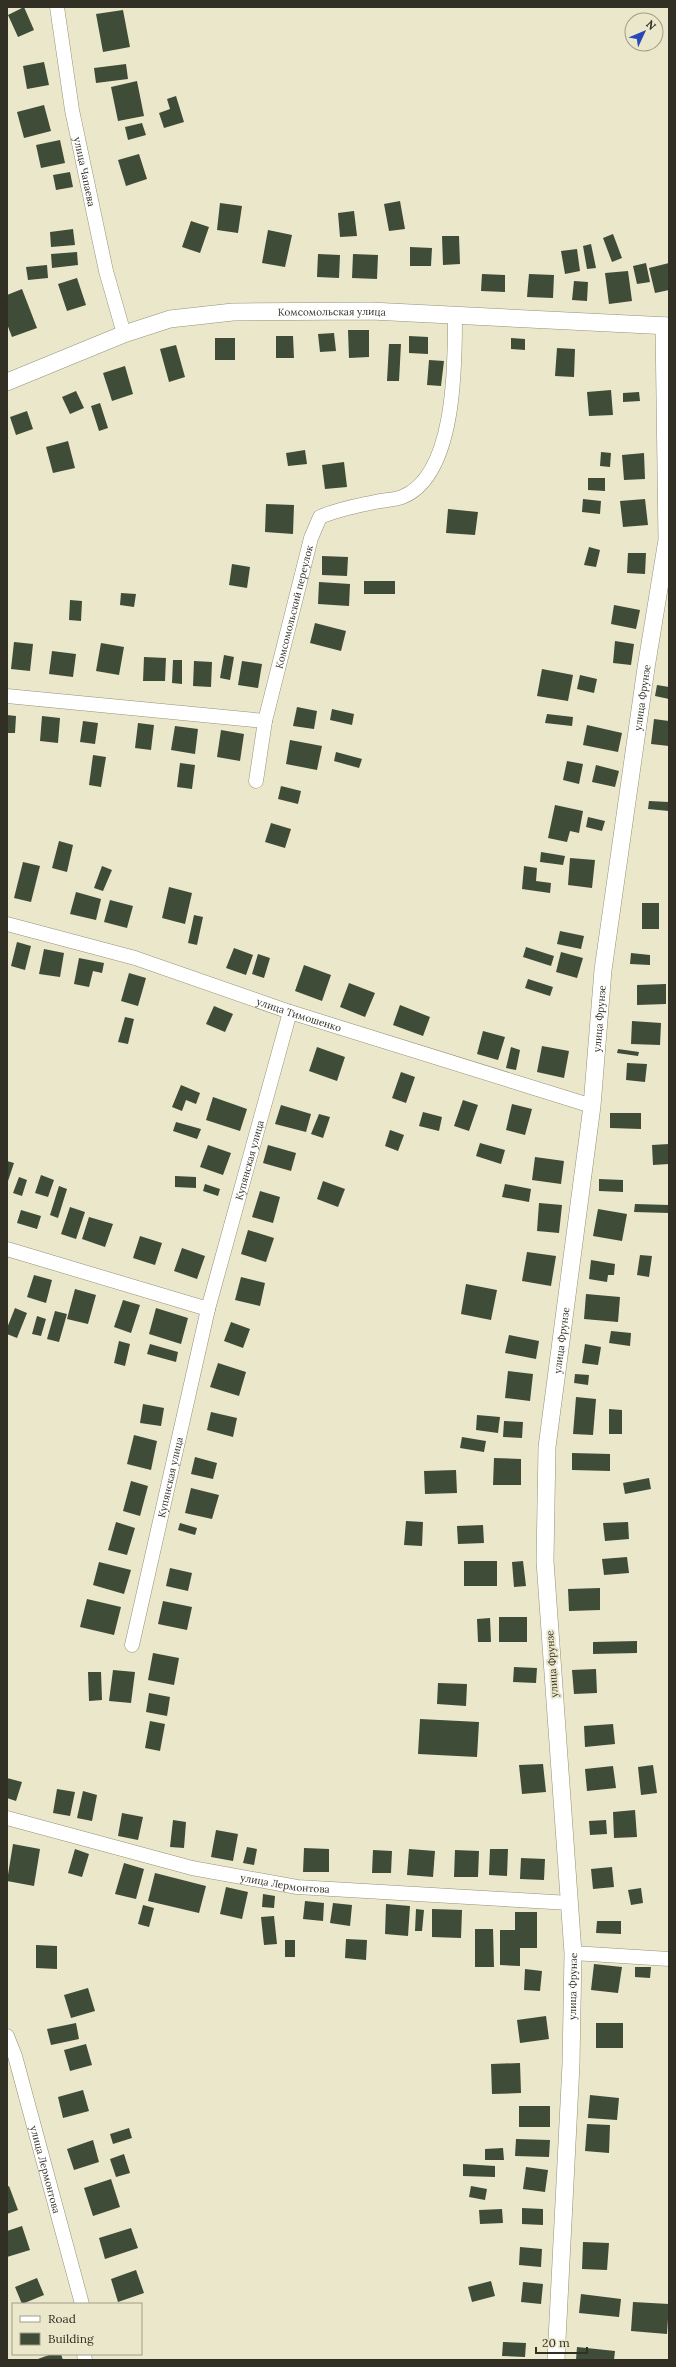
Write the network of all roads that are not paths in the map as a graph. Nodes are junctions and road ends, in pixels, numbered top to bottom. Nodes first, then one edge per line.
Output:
1 (57, 7) edge
2 (455, 316) junction
3 (666, 326) edge
4 (124, 334) junction
5 (7, 382) edge
6 (7, 696) edge
7 (265, 721) junction
8 (256, 781) dead end
9 (7, 924) edge
10 (290, 1012) junction
11 (592, 1106) junction
12 (7, 1249) edge
13 (208, 1309) junction
14 (132, 1645) dead end
15 (7, 1818) edge
16 (570, 1903) junction
17 (573, 1953) junction
18 (669, 1959) edge
19 (7, 2036) edge
20 (82, 2303) edge
21 (556, 2360) edge

1 - 4 street, улица Чапаева
2 - 3 street, Комсомольская улица
2 - 4 street, Комсомольская улица
2 - 7 street, Комсомольский переулок
3 - 11 street, улица Фрунзе
4 - 5 street, Комсомольская улица
6 - 7 street
7 - 8 street, Комсомольский переулок
9 - 10 street, улица Тимошенко
10 - 11 street, улица Тимошенко
10 - 13 street, Купянская улица
11 - 16 street, улица Фрунзе
12 - 13 street
13 - 14 street, Купянская улица
15 - 16 street, улица Лермонтова
16 - 17 street, улица Фрунзе
17 - 18 street
17 - 21 street, улица Фрунзе
19 - 20 street, улица Лермонтова

